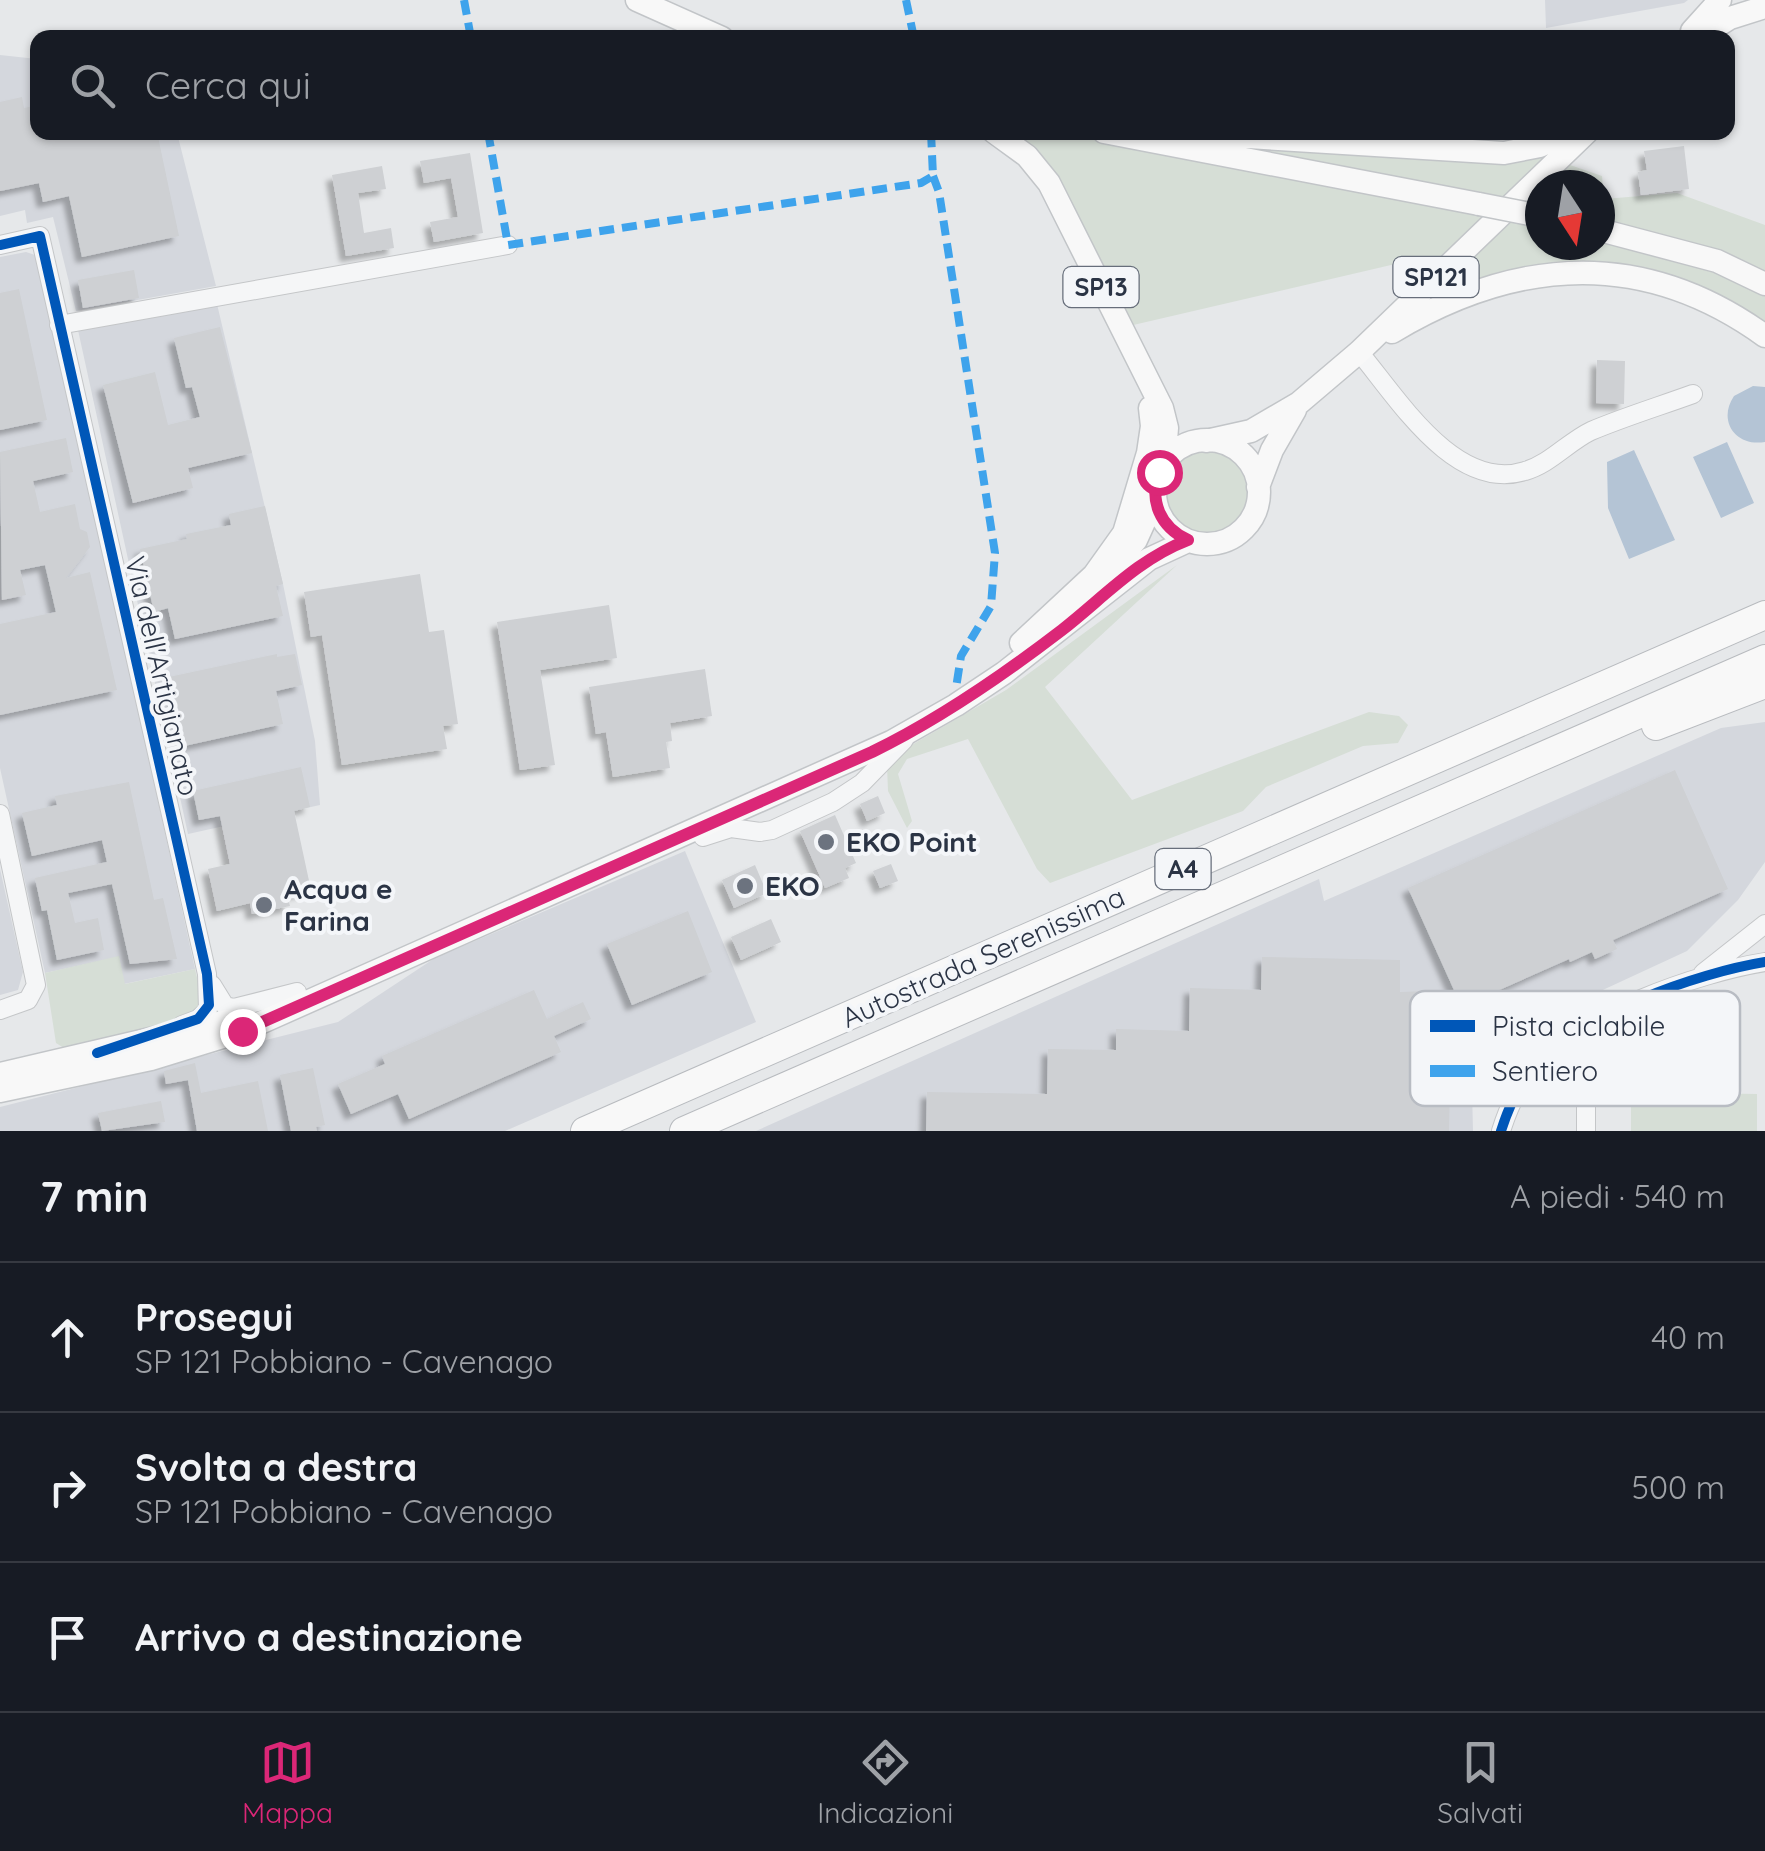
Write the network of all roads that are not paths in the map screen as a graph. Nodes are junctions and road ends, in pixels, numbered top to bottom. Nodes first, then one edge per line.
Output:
1 (638, 0) edge
2 (1720, 0) edge
3 (1765, 7) edge
4 (704, 30) edge
5 (1693, 30) edge
6 (1711, 30) edge
7 (1006, 140) edge
8 (1146, 140) edge
9 (1295, 140) edge
10 (1552, 140) edge
11 (1579, 140) edge
12 (1525, 213) edge
13 (1615, 234) edge
14 (0, 245) edge
15 (508, 245) dead end
16 (1680, 250) junction
17 (1765, 284) edge
18 (1765, 296) edge
19 (59, 325) junction
20 (1123, 329) junction
21 (1765, 336) edge
22 (1359, 352) junction
23 (1694, 394) dead end
24 (1300, 403) junction
25 (1206, 440) junction
26 (1164, 463) junction
27 (1258, 487) junction
28 (1155, 498) junction
29 (1188, 540) junction
30 (1765, 615) edge
31 (1021, 644) junction
32 (1765, 659) edge
33 (1765, 684) edge
34 (0, 814) edge
35 (1397, 818) junction
36 (1765, 924) edge
37 (1763, 962) edge
38 (208, 974) junction
39 (1686, 984) junction
40 (1667, 991) edge
41 (296, 992) junction
42 (0, 1010) edge
43 (97, 1053) junction
44 (0, 1074) edge
45 (0, 1092) edge
46 (1511, 1106) edge
47 (593, 1128) edge
48 (572, 1131) edge
49 (684, 1131) edge
50 (1501, 1131) edge

1 - 4 main road
2 - 5 main road
3 - 6 main road
7 - 20 main road, SP13
8 - 12 main road, bridge
9 - 10 main road
11 - 22 main road, SP121
13 - 16 main road
14 - 19 street, Via dell'Artigianato
15 - 19 street
16 - 17 main road
16 - 18 main road
19 - 38 street, Via dell'Artigianato
20 - 26 main road, SP13
20 - 31 main road, SP13
21 - 22 main road
22 - 23 street
22 - 24 main road, SP121
24 - 25 main road, SP121
24 - 27 main road, SP121
25 - 26 main road, SP121
25 - 27 main road
26 - 28 main road
27 - 29 main road, SP121
28 - 29 main road
28 - 31 main road
29 - 45 main road, SP121
30 - 47 highway, Autostrada Serenissima / A4
31 - 41 main road
32 - 35 highway, Autostrada Serenissima / A4
33 - 35 highway
34 - 42 street
35 - 49 highway, Autostrada Serenissima / A4
36 - 39 street
37 - 39 street
38 - 41 street, Via dell'Artigianato
38 - 43 street, Via dell'Artigianato
39 - 40 street
41 - 43 main road
43 - 44 main road
46 - 50 street
47 - 48 highway, Autostrada Serenissima

